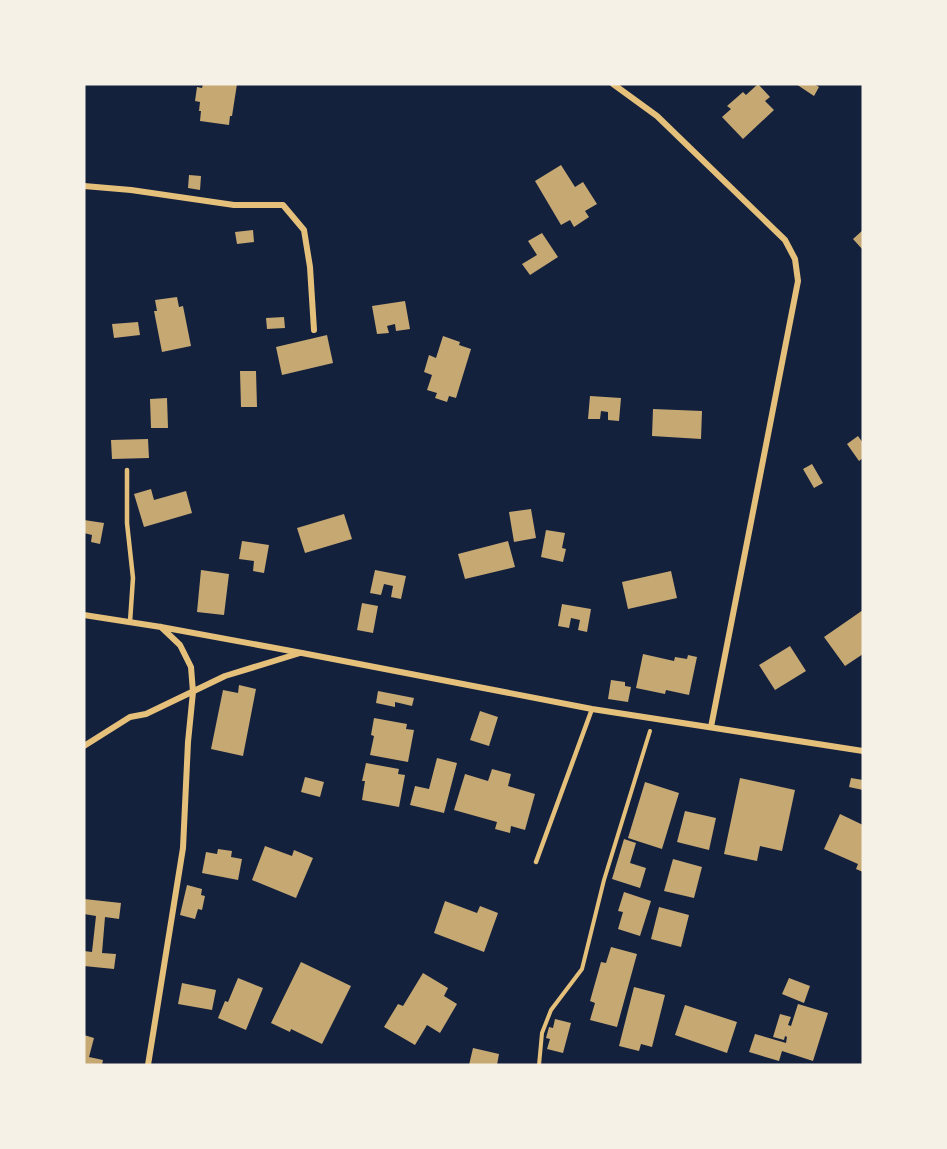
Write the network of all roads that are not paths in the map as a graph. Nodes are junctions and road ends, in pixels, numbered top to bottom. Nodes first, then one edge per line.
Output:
1 (613, 84) edge
2 (84, 186) edge
3 (314, 330) dead end
4 (127, 470) dead end
5 (84, 615) edge
6 (130, 622) junction
7 (161, 627) junction
8 (302, 653) junction
9 (193, 692) junction
10 (591, 709) junction
11 (711, 727) junction
12 (84, 746) edge
13 (863, 751) edge
14 (536, 862) dead end
15 (148, 1065) edge

1 - 11 street
2 - 3 street
4 - 6 lane
5 - 6 street
6 - 7 street
7 - 8 street
7 - 9 street
8 - 9 street
8 - 10 street
9 - 12 street
9 - 15 street
10 - 11 street
10 - 14 lane
11 - 13 street

